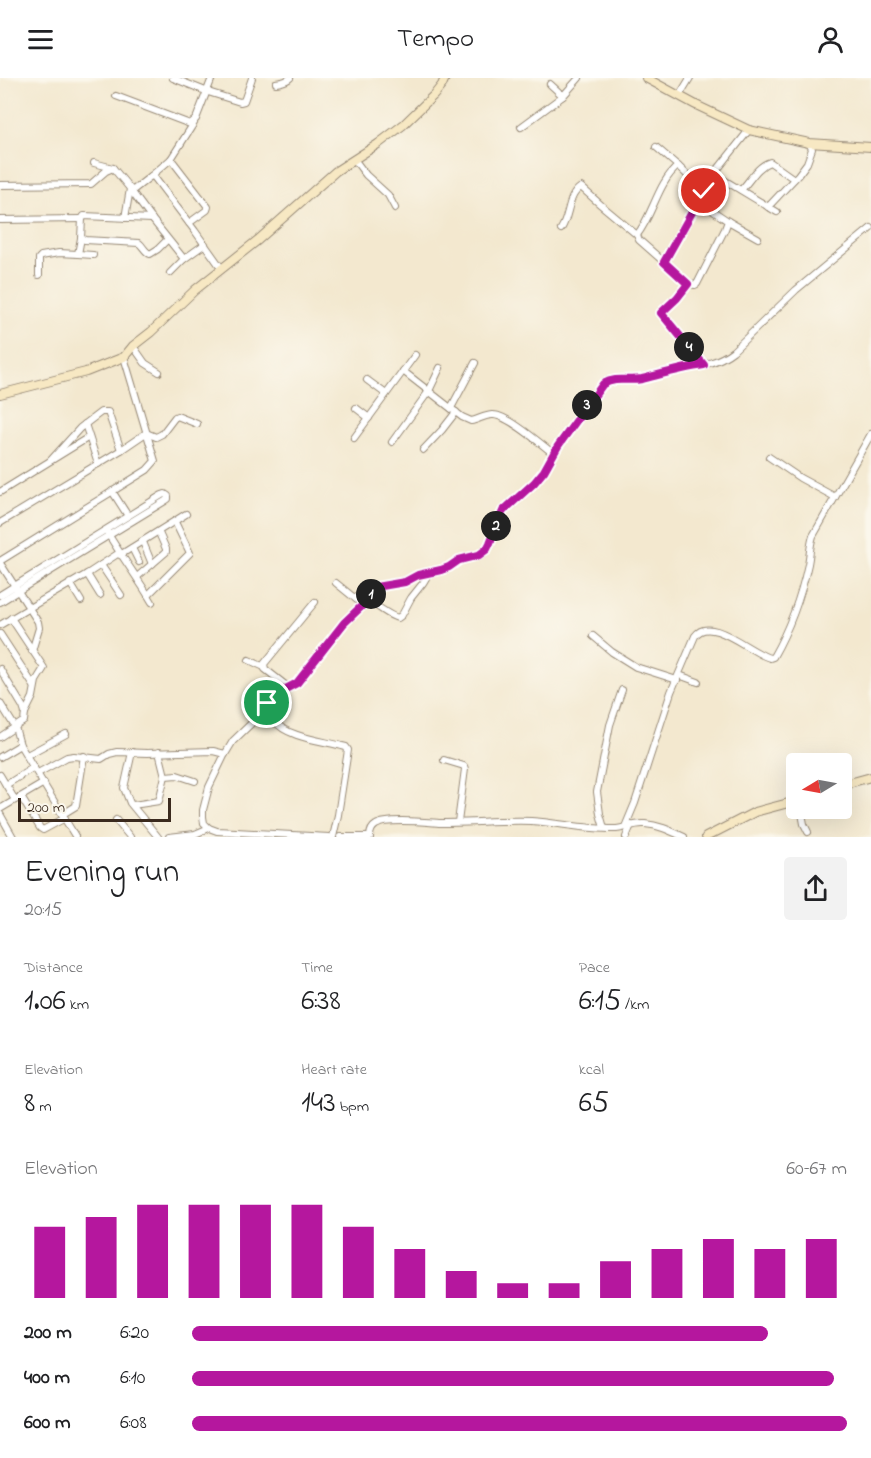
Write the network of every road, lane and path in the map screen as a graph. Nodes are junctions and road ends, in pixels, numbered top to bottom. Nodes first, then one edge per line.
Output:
1 (173, 78) edge
2 (212, 78) edge
3 (252, 78) edge
4 (290, 78) edge
5 (446, 78) edge
6 (579, 78) edge
7 (646, 78) edge
8 (690, 78) edge
9 (276, 82) dead end
10 (550, 84) dead end
11 (208, 92) junction
12 (117, 96) dead end
13 (563, 96) junction
14 (680, 96) junction
15 (194, 122) junction
16 (521, 127) dead end
17 (749, 130) junction
18 (809, 143) junction
19 (656, 147) dead end
20 (871, 147) edge
21 (171, 159) junction
22 (354, 159) junction
23 (94, 163) dead end
24 (678, 166) junction
25 (113, 168) junction
26 (714, 174) junction
27 (151, 176) junction
28 (794, 179) junction
29 (0, 185) edge
30 (131, 190) junction
31 (741, 190) junction
32 (704, 191) junction
33 (698, 201) junction
34 (768, 207) junction
35 (395, 208) dead end
36 (777, 212) dead end
37 (125, 218) junction
38 (82, 219) junction
39 (153, 219) junction
40 (0, 220) edge
41 (728, 221) junction
42 (189, 224) junction
43 (871, 228) edge
44 (561, 229) dead end
45 (638, 235) junction
46 (81, 238) junction
47 (758, 238) dead end
48 (168, 239) junction
49 (205, 244) junction
50 (78, 254) junction
51 (93, 255) dead end
52 (184, 259) junction
53 (664, 262) junction
54 (222, 269) junction
55 (170, 273) dead end
56 (39, 275) dead end
57 (688, 284) junction
58 (133, 346) junction
59 (415, 355) dead end
60 (124, 357) junction
61 (475, 363) dead end
62 (704, 365) junction
63 (440, 368) dead end
64 (403, 371) junction
65 (159, 372) dead end
66 (367, 380) dead end
67 (429, 391) junction
68 (0, 394) edge
69 (386, 394) junction
70 (356, 408) dead end
71 (453, 410) junction
72 (369, 418) junction
73 (85, 424) junction
74 (197, 424) dead end
75 (146, 433) junction
76 (871, 434) edge
77 (89, 437) junction
78 (354, 438) dead end
79 (392, 442) dead end
80 (121, 450) junction
81 (423, 450) dead end
82 (554, 454) junction
83 (769, 457) dead end
84 (51, 460) junction
85 (98, 464) junction
86 (112, 491) junction
87 (0, 492) edge
88 (835, 497) junction
89 (186, 514) dead end
90 (128, 516) junction
91 (175, 522) junction
92 (0, 524) edge
93 (159, 532) junction
94 (107, 533) junction
95 (143, 542) junction
96 (132, 548) junction
97 (120, 554) junction
98 (0, 562) edge
99 (139, 562) dead end
100 (152, 564) junction
101 (101, 565) junction
102 (427, 573) junction
103 (87, 574) junction
104 (137, 577) junction
105 (70, 583) junction
106 (336, 583) dead end
107 (17, 588) junction
108 (0, 595) edge
109 (100, 595) dead end
110 (121, 595) dead end
111 (148, 595) junction
112 (81, 601) dead end
113 (0, 602) edge
114 (152, 602) dead end
115 (315, 602) dead end
116 (364, 603) junction
117 (29, 608) junction
118 (11, 618) junction
119 (0, 626) edge
120 (0, 634) edge
121 (593, 636) dead end
122 (32, 651) junction
123 (249, 660) dead end
124 (264, 667) junction
125 (0, 669) edge
126 (678, 677) junction
127 (698, 682) dead end
128 (34, 686) junction
129 (288, 687) junction
130 (622, 690) dead end
131 (267, 703) junction
132 (0, 704) edge
133 (25, 713) junction
134 (15, 727) junction
135 (66, 734) dead end
136 (0, 737) edge
137 (20, 746) junction
138 (132, 752) junction
139 (159, 752) junction
140 (225, 754) junction
141 (27, 755) junction
142 (84, 756) junction
143 (0, 758) edge
144 (444, 760) dead end
145 (34, 767) junction
146 (38, 774) junction
147 (0, 776) edge
148 (165, 776) junction
149 (871, 777) edge
150 (195, 781) dead end
151 (852, 782) edge
152 (44, 783) junction
153 (6, 785) junction
154 (18, 798) junction
155 (133, 806) junction
156 (786, 806) edge
157 (0, 809) edge
158 (0, 814) edge
159 (64, 816) junction
160 (802, 819) edge
161 (116, 820) dead end
162 (458, 822) junction
163 (628, 826) junction
164 (209, 828) junction
165 (604, 828) junction
166 (808, 832) dead end
167 (75, 836) edge
168 (128, 836) edge
169 (14, 837) edge
170 (158, 837) edge
171 (169, 837) edge
172 (331, 837) edge
173 (340, 837) edge
174 (370, 837) edge
175 (626, 837) edge
176 (684, 837) edge
177 (706, 837) edge

1 - 11 street
2 - 11 street
3 - 11 street
4 - 9 street
5 - 22 street
6 - 13 street
7 - 14 street
8 - 14 street
10 - 13 street
11 - 15 street
12 - 15 street
13 - 16 street
14 - 17 street
15 - 21 street
17 - 18 street
17 - 26 street
18 - 20 street
18 - 28 street
19 - 24 street
21 - 27 street
21 - 42 street
22 - 35 street
22 - 54 street
23 - 25 street
24 - 32 street
24 - 45 street
25 - 29 street
25 - 30 street
26 - 31 street
26 - 32 street
27 - 30 street
27 - 42 street
28 - 31 street
28 - 34 street
30 - 37 street
30 - 39 street
31 - 34 street
32 - 33 street
33 - 41 street
33 - 53 street
34 - 36 street
37 - 38 street
37 - 39 street
38 - 40 street
38 - 46 street
39 - 48 street
41 - 47 street
41 - 57 street
42 - 49 street
43 - 62 street
44 - 45 street
45 - 53 street
46 - 48 street
46 - 50 street
48 - 52 street
49 - 52 street
49 - 54 street
50 - 51 street
50 - 56 street
52 - 55 street
53 - 57 street
54 - 58 street
57 - 62 street
58 - 60 street
58 - 65 street
59 - 64 street
60 - 68 street
60 - 75 street
61 - 71 street
62 - 82 street
63 - 67 street
64 - 67 street
64 - 69 street
66 - 69 street
67 - 71 street
67 - 79 street
69 - 72 street
70 - 72 street
71 - 81 street
71 - 82 street
72 - 78 street
73 - 77 street
73 - 80 street
73 - 84 street
74 - 75 street
75 - 80 street
75 - 86 street
76 - 88 street
77 - 84 street
77 - 85 street
80 - 85 street
82 - 102 street
83 - 88 street
84 - 87 street
85 - 92 street
86 - 90 street
86 - 98 street
88 - 126 street
89 - 91 street
90 - 94 street
90 - 94 street
91 - 93 street
91 - 111 street
93 - 95 street
93 - 100 street
94 - 97 street
94 - 107 street
95 - 96 street
95 - 100 street
96 - 97 street
96 - 99 street
97 - 101 street
97 - 104 street
98 - 107 street
100 - 104 street
101 - 103 street
101 - 110 street
102 - 116 street
102 - 116 street
103 - 105 street
103 - 109 street
104 - 111 street
105 - 112 street
105 - 117 street
106 - 116 street
107 - 108 street
107 - 113 street
107 - 117 street
111 - 114 street
115 - 124 street
116 - 129 street
117 - 118 street
117 - 122 street
118 - 119 street
118 - 122 street
120 - 128 street
121 - 126 street
122 - 128 street
123 - 124 street
124 - 129 street
125 - 133 street
126 - 127 street
126 - 163 street
128 - 133 street
129 - 131 street
130 - 165 street
131 - 140 street
131 - 172 street
132 - 134 street
133 - 134 street
134 - 136 street
134 - 137 street
135 - 141 street
137 - 141 street
137 - 143 street
138 - 139 street
138 - 142 street
138 - 155 street
139 - 140 street
139 - 148 street
140 - 164 street
141 - 145 street
142 - 146 street
142 - 159 street
144 - 162 street
145 - 146 street
145 - 153 street
146 - 152 street
147 - 153 street
148 - 150 street
148 - 155 street
149 - 151 street
152 - 154 street
152 - 159 street
153 - 154 street
154 - 157 street
154 - 159 street
155 - 170 street
156 - 177 street
158 - 169 street
159 - 167 street
160 - 166 street
161 - 168 street
162 - 165 street
162 - 174 street
163 - 165 street
163 - 175 street
163 - 176 street
164 - 171 street
164 - 172 street
173 - 174 street

